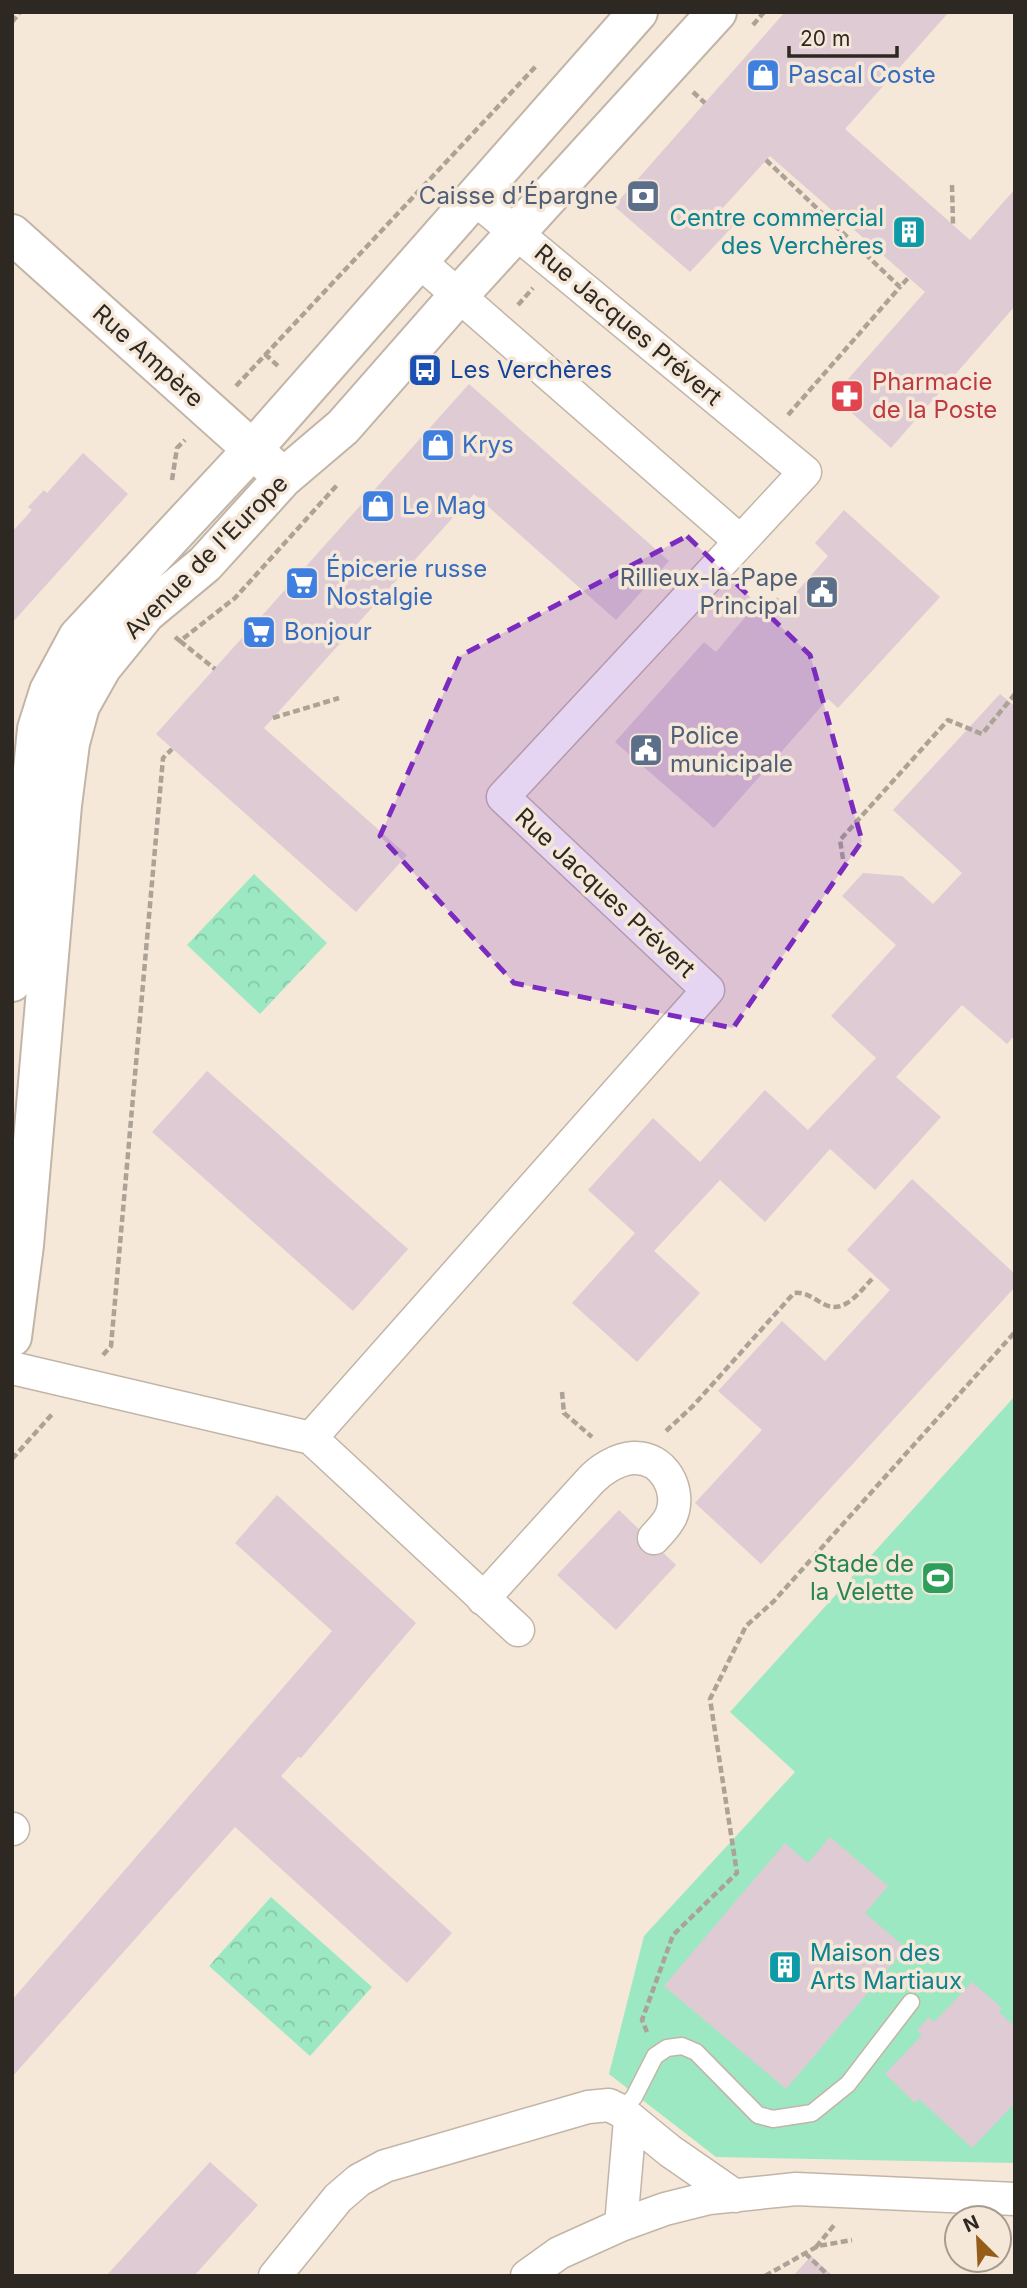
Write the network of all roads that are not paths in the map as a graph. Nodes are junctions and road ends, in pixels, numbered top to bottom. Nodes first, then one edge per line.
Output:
1 (638, 12) edge
2 (717, 12) edge
3 (475, 200) junction
4 (12, 234) edge
5 (517, 234) junction
6 (419, 261) junction
7 (459, 295) junction
8 (253, 449) junction
9 (284, 478) junction
10 (740, 541) junction
11 (12, 982) edge
12 (12, 1337) edge
13 (12, 1368) edge
14 (310, 1438) junction
15 (654, 1538) dead end
16 (483, 1599) junction
17 (518, 1630) dead end
18 (911, 2002) dead end
19 (626, 2115) junction
20 (735, 2196) junction
21 (1015, 2199) edge
22 (621, 2225) junction
23 (275, 2276) edge
24 (527, 2276) edge

1 - 3 street, Avenue de l'Europe
2 - 5 street, Avenue de l'Europe
3 - 5 street, Rue Jacques Prévert
3 - 6 street, Avenue de l'Europe
4 - 8 street, Rue Ampère
5 - 7 street, Avenue de l'Europe
5 - 10 street, Rue Jacques Prévert
6 - 7 street
6 - 8 street, Avenue de l'Europe
7 - 9 street, Avenue de l'Europe
7 - 10 street
8 - 9 street, Rue Ampère
8 - 11 street, Avenue de l'Europe
9 - 12 street, Avenue de l'Europe
10 - 14 street, Rue Jacques Prévert
13 - 14 street
14 - 16 street
15 - 16 street
16 - 17 street
18 - 19 lane
19 - 20 street
19 - 22 street
19 - 23 street
20 - 21 street
20 - 22 street
22 - 24 street

